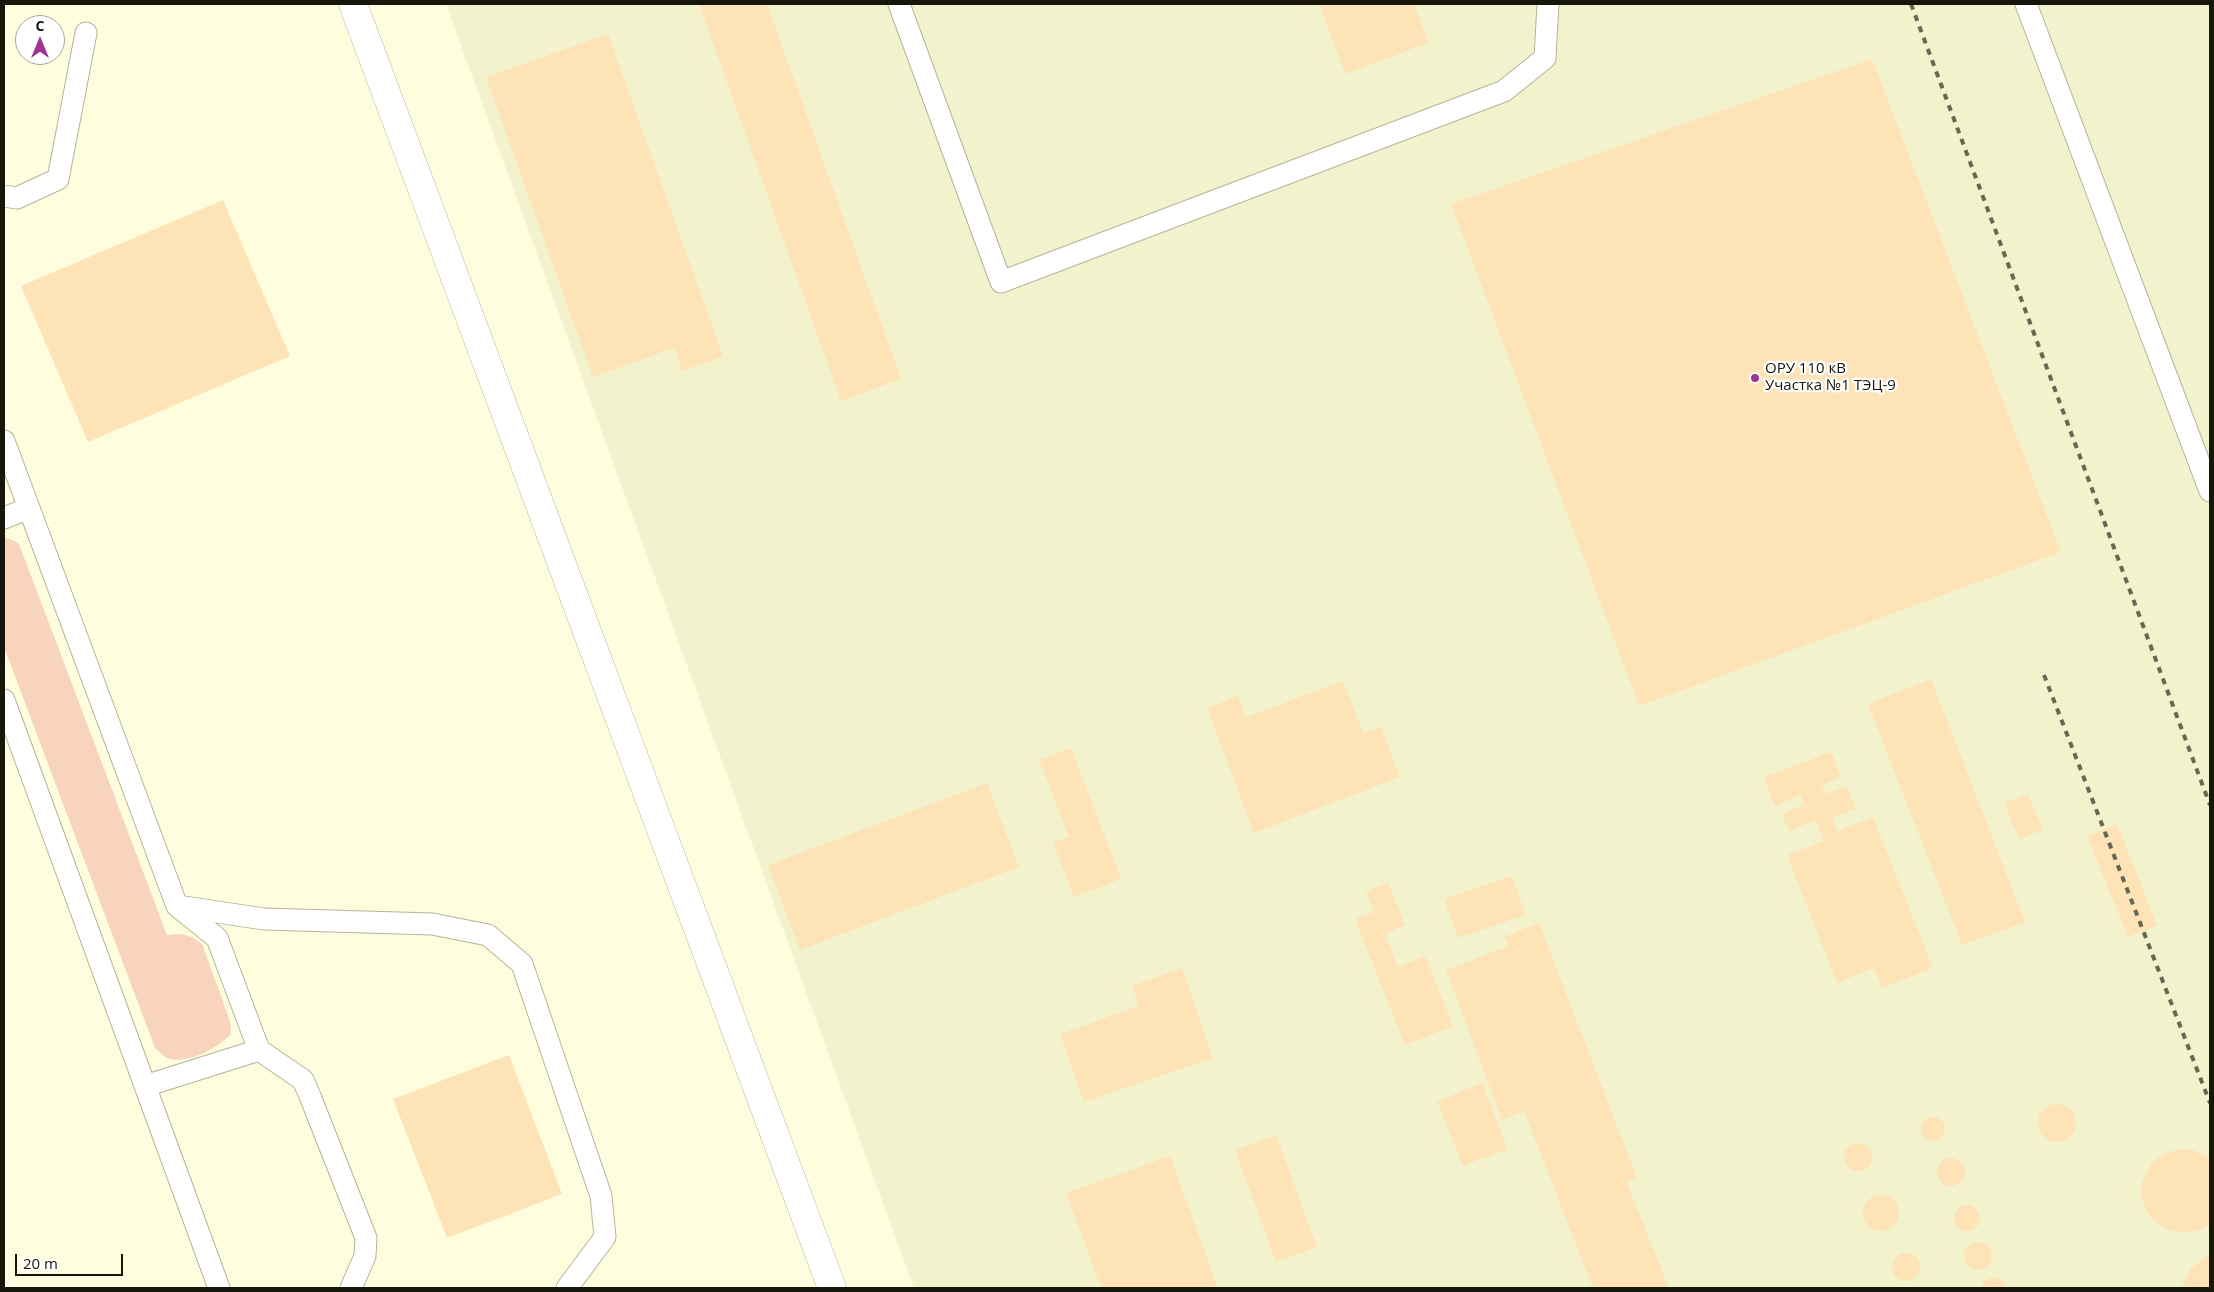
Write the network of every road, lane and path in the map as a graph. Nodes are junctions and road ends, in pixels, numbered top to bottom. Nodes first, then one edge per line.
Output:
1 (353, 4) edge
2 (899, 4) edge
3 (1548, 4) edge
4 (2026, 4) edge
5 (86, 32) dead end
6 (4, 196) edge
7 (4, 441) edge
8 (2210, 491) edge
9 (29, 508) junction
10 (4, 518) edge
11 (4, 700) edge
12 (177, 906) junction
13 (259, 1050) junction
14 (145, 1086) junction
15 (219, 1288) edge
16 (351, 1288) edge
17 (567, 1288) edge
18 (832, 1288) edge

1 - 18 street
2 - 3 lane
4 - 8 lane
5 - 6 lane
7 - 9 lane
9 - 10 lane
9 - 12 lane
11 - 14 lane
12 - 13 lane
12 - 17 lane
13 - 14 lane
13 - 16 lane
14 - 15 lane

